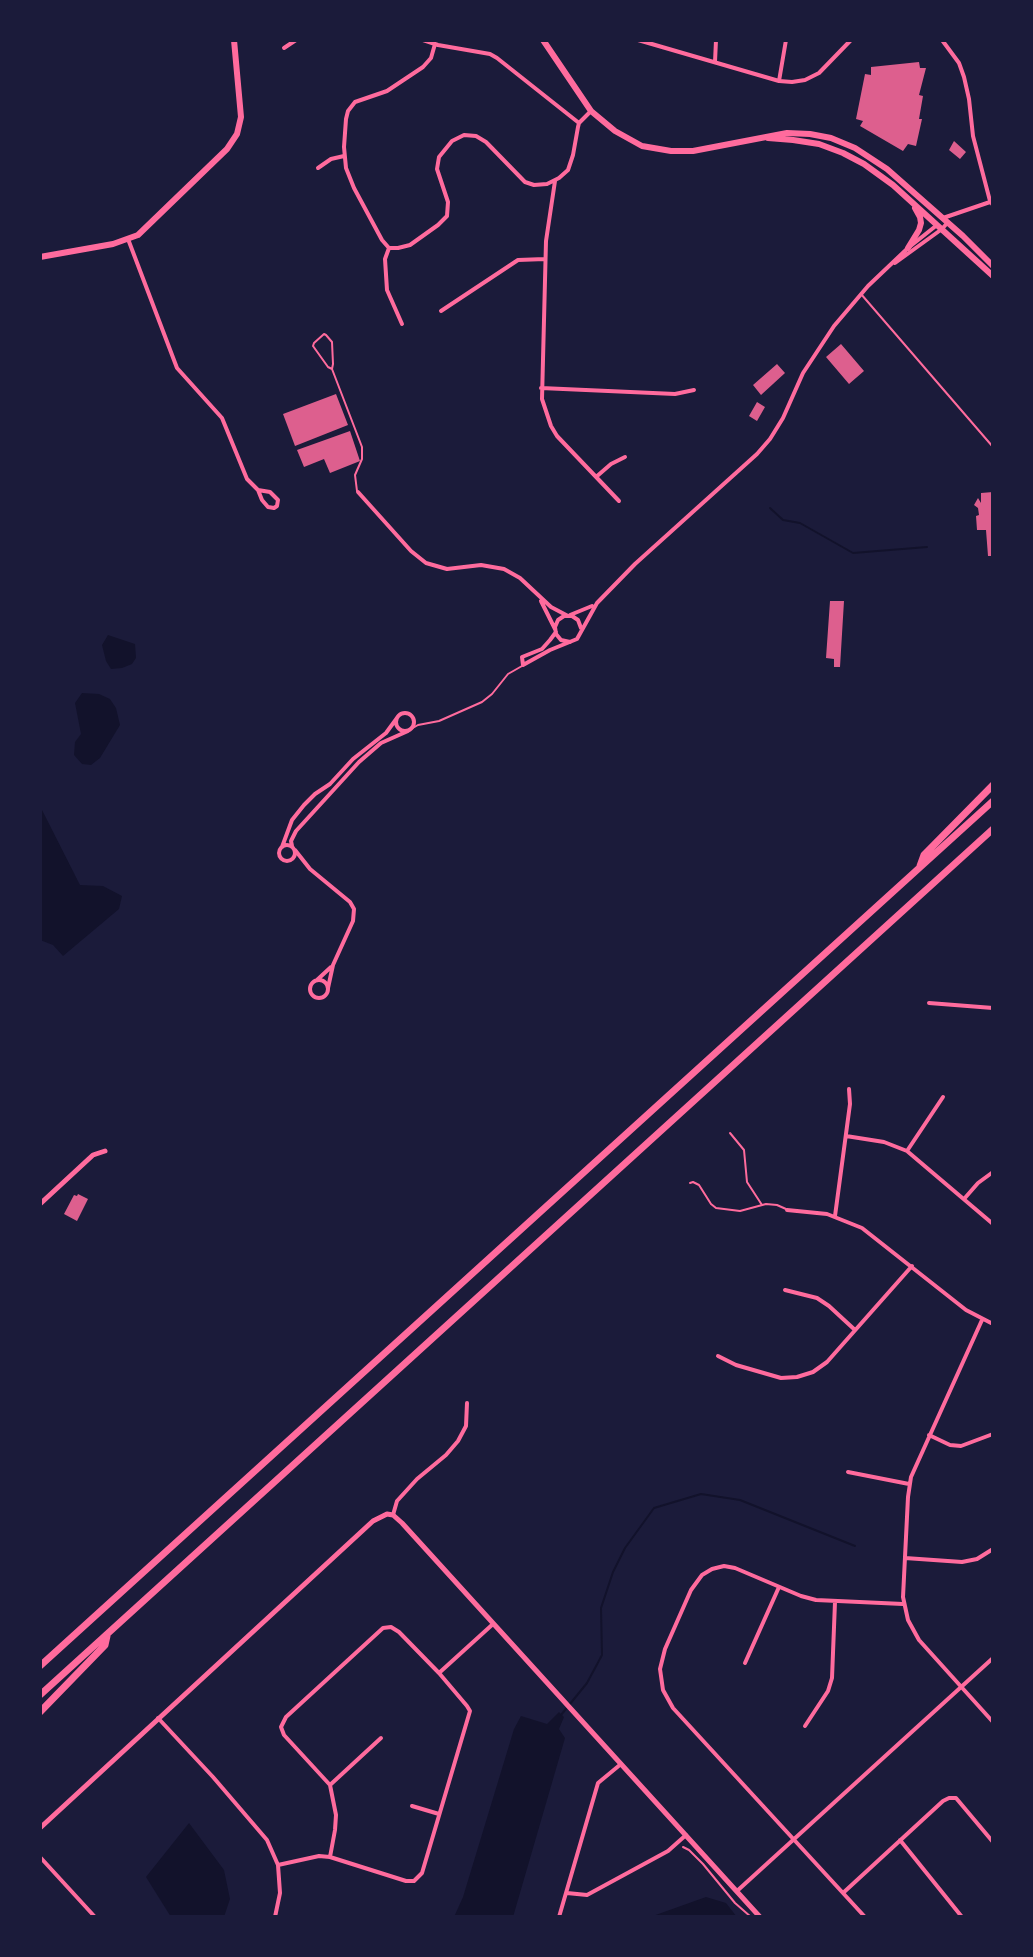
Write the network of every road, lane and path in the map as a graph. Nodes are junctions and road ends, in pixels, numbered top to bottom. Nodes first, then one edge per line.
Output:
1 (234, 40) edge
2 (296, 40) edge
3 (423, 40) edge
4 (543, 40) edge
5 (638, 40) edge
6 (716, 40) edge
7 (786, 40) edge
8 (851, 40) edge
9 (942, 40) edge
10 (286, 44) edge
11 (435, 44) junction
12 (715, 62) junction
13 (779, 81) junction
14 (591, 111) junction
15 (579, 123) junction
16 (764, 138) junction
17 (344, 156) junction
18 (318, 168) dead end
19 (555, 181) junction
20 (906, 197) junction
21 (992, 204) edge
22 (946, 220) junction
23 (940, 227) junction
24 (128, 239) junction
25 (389, 248) junction
26 (908, 248) junction
27 (40, 257) edge
28 (545, 259) junction
29 (889, 266) junction
30 (993, 266) edge
31 (993, 276) edge
32 (860, 293) junction
33 (441, 311) dead end
34 (402, 324) dead end
35 (332, 369) junction
36 (541, 388) junction
37 (694, 390) dead end
38 (993, 447) edge
39 (625, 457) dead end
40 (596, 477) junction
41 (258, 490) junction
42 (358, 492) joint
43 (619, 501) dead end
44 (540, 598) junction
45 (597, 603) junction
46 (568, 616) junction
47 (555, 630) junction
48 (581, 631) junction
49 (572, 641) junction
50 (523, 665) junction
51 (397, 718) junction
52 (410, 730) junction
53 (993, 785) edge
54 (993, 801) edge
55 (991, 832) edge
56 (282, 847) junction
57 (294, 848) junction
58 (290, 861) junction
59 (919, 868) junction
60 (310, 869) junction
61 (333, 965) junction
62 (315, 982) junction
63 (328, 988) junction
64 (929, 1003) dead end
65 (993, 1008) edge
66 (849, 1089) dead end
67 (943, 1097) dead end
68 (730, 1133) dead end
69 (846, 1136) junction
70 (105, 1151) dead end
71 (907, 1151) junction
72 (993, 1172) edge
73 (690, 1183) dead end
74 (964, 1199) junction
75 (40, 1204) edge
76 (762, 1205) junction
77 (787, 1210) joint
78 (835, 1216) junction
79 (993, 1224) edge
80 (912, 1266) junction
81 (785, 1290) dead end
82 (982, 1320) junction
83 (993, 1324) edge
84 (855, 1330) junction
85 (718, 1356) dead end
86 (467, 1403) dead end
87 (993, 1434) edge
88 (929, 1435) junction
89 (848, 1472) dead end
90 (910, 1484) junction
91 (393, 1515) junction
92 (993, 1549) edge
93 (905, 1558) junction
94 (779, 1587) junction
95 (835, 1602) junction
96 (903, 1604) junction
97 (493, 1624) junction
98 (108, 1633) junction
99 (993, 1658) edge
100 (745, 1663) dead end
101 (40, 1666) edge
102 (439, 1673) junction
103 (961, 1687) junction
104 (40, 1695) edge
105 (40, 1712) edge
106 (158, 1718) junction
107 (993, 1722) edge
108 (805, 1726) dead end
109 (381, 1738) dead end
110 (621, 1764) junction
111 (330, 1785) junction
112 (412, 1806) dead end
113 (439, 1814) junction
114 (40, 1828) edge
115 (686, 1835) junction
116 (793, 1839) junction
117 (900, 1840) junction
118 (993, 1842) edge
119 (681, 1846) dead end
120 (40, 1857) edge
121 (330, 1857) junction
122 (278, 1865) junction
123 (737, 1891) junction
124 (567, 1893) junction
125 (843, 1893) junction
126 (95, 1917) edge
127 (275, 1917) edge
128 (559, 1917) edge
129 (751, 1917) edge
130 (760, 1917) edge
131 (865, 1917) edge
132 (962, 1917) edge

1 - 24 main road
2 - 10 street
3 - 11 street
4 - 14 main road
5 - 12 street
6 - 12 street
7 - 13 street
8 - 13 street
9 - 21 street
11 - 15 street
11 - 17 street
12 - 13 street
14 - 15 street
14 - 16 main road
15 - 19 street
16 - 20 main road
16 - 22 main road
17 - 18 street
17 - 25 street
19 - 25 street
19 - 28 street
20 - 23 main road
20 - 26 main road
21 - 22 street
22 - 23 street
22 - 30 main road
23 - 26 street
23 - 29 street
23 - 31 main road
24 - 27 main road
24 - 41 street
25 - 34 street
26 - 29 street
28 - 33 street
28 - 36 street
29 - 32 street
32 - 38 lane
32 - 45 street
35 - 35 lane
35 - 42 lane
36 - 37 street
36 - 40 street
39 - 40 street
40 - 43 street
41 - 41 street
42 - 44 street
44 - 46 street
44 - 47 street
45 - 46 street
45 - 48 street
46 - 47 street
46 - 48 street
47 - 49 street
47 - 50 street
48 - 49 street
49 - 50 street
50 - 52 lane
51 - 52 street
51 - 52 street
51 - 56 street
52 - 57 street
53 - 59 highway
54 - 59 highway
55 - 98 highway
56 - 57 street
56 - 58 street
57 - 58 street
57 - 60 street
58 - 60 street
59 - 101 highway
60 - 61 street
61 - 62 street
61 - 63 street
62 - 63 street
62 - 63 street
64 - 65 street
66 - 69 street
67 - 71 street
68 - 76 lane
69 - 71 street
69 - 78 street
70 - 75 street
71 - 74 street
72 - 74 street
73 - 76 lane
74 - 79 street
76 - 77 lane
77 - 78 street
78 - 80 street
80 - 82 street
80 - 84 street
81 - 84 street
82 - 83 street
82 - 88 street
84 - 85 street
86 - 91 street
87 - 88 street
88 - 90 street
89 - 90 street
90 - 93 street
91 - 97 street
91 - 106 street
92 - 93 street
93 - 96 street
94 - 95 street
94 - 100 street
94 - 116 street
95 - 96 street
95 - 108 street
96 - 103 street
97 - 102 street
97 - 110 street
98 - 104 highway
98 - 105 highway
99 - 103 street
102 - 111 street
102 - 113 street
103 - 107 street
103 - 116 street
106 - 114 street
106 - 122 street
109 - 111 street
110 - 115 street
110 - 124 street
111 - 121 street
112 - 113 street
113 - 121 street
115 - 123 street
115 - 124 street
116 - 123 street
116 - 125 street
117 - 118 street
117 - 125 street
117 - 132 street
119 - 129 path
120 - 126 street
121 - 122 street
122 - 127 street
123 - 130 street
124 - 128 street
125 - 131 street

